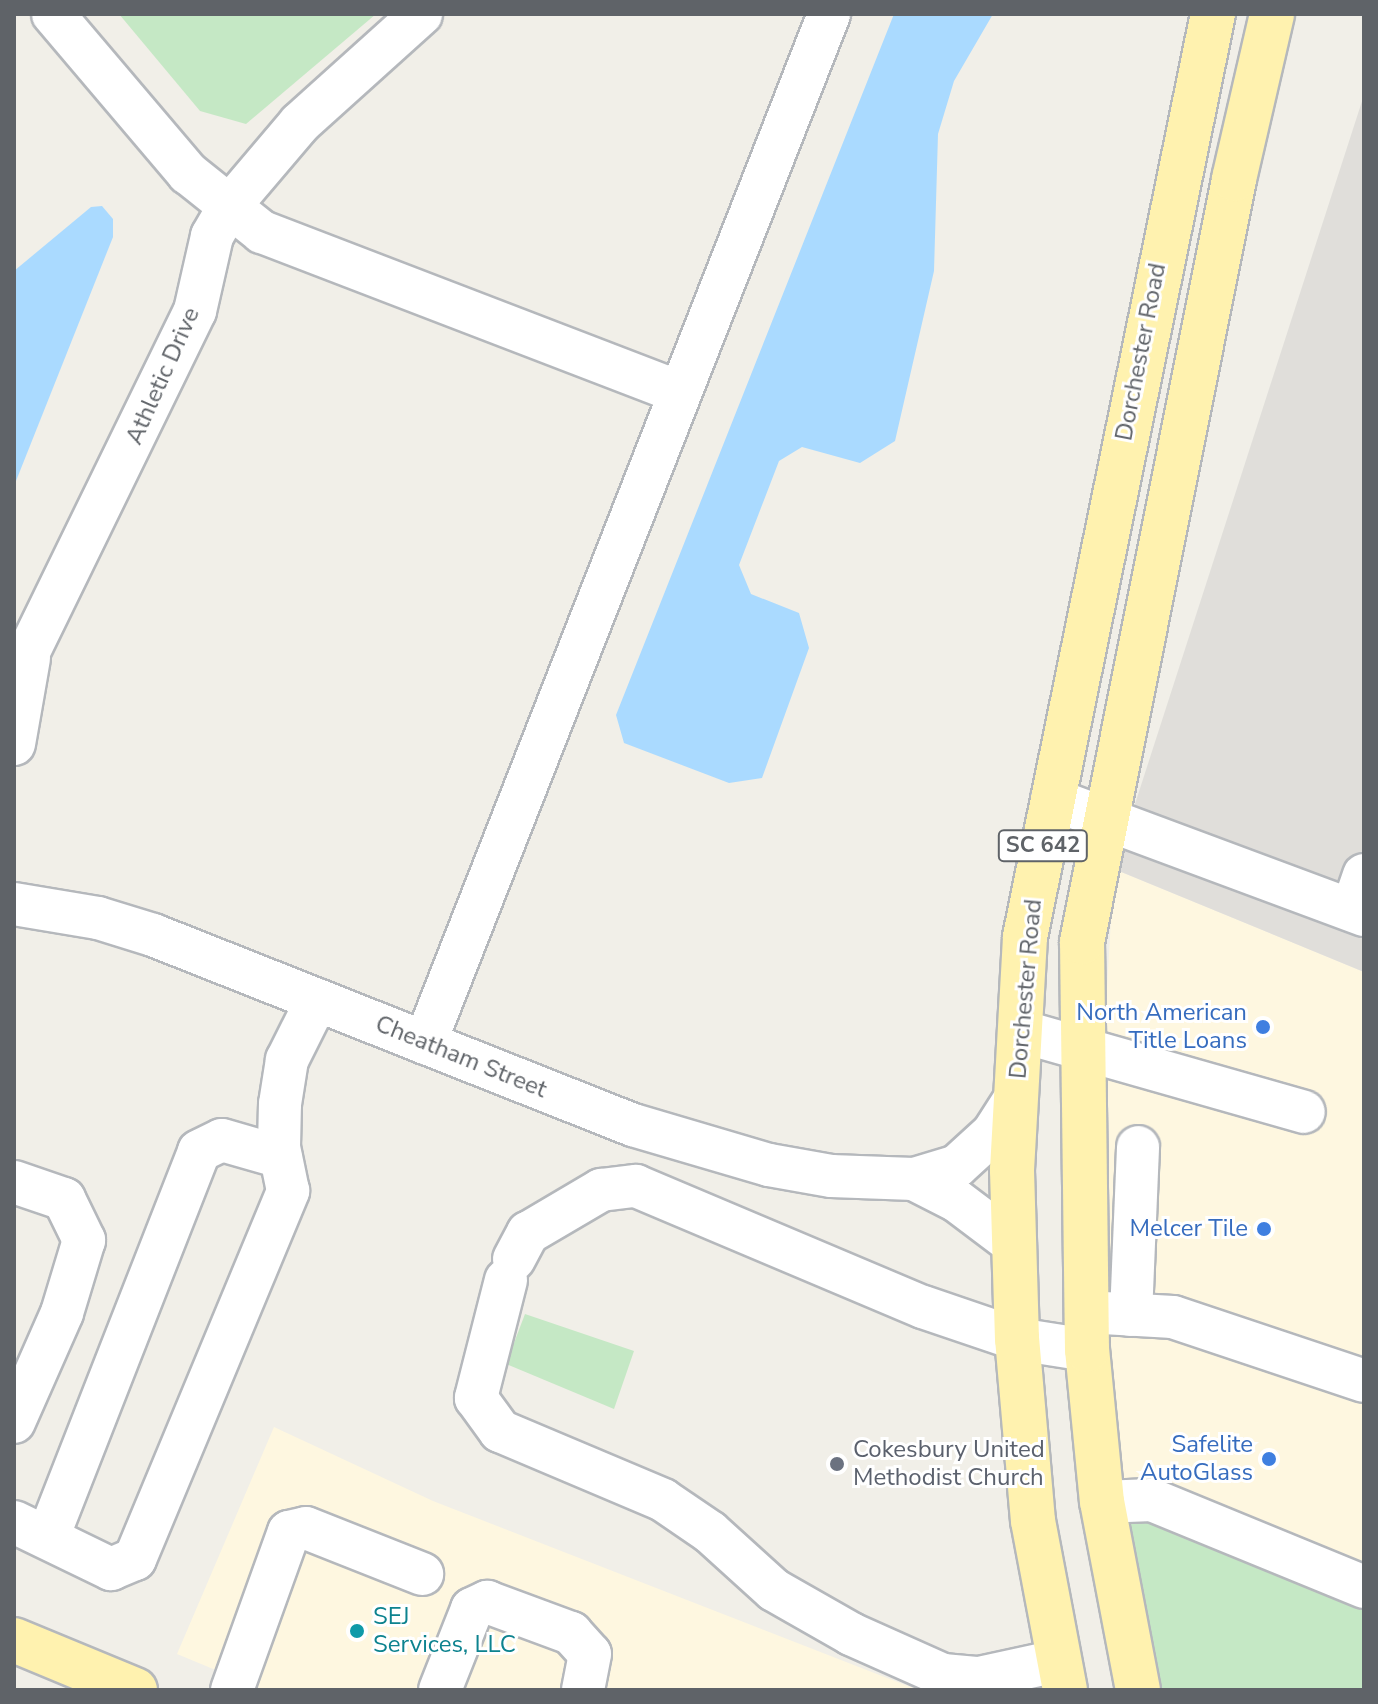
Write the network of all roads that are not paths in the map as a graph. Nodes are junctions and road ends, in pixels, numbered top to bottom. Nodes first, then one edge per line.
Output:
1 (53, 14) edge
2 (421, 14) edge
3 (829, 14) edge
4 (1213, 14) edge
5 (1272, 14) edge
6 (228, 208) junction
7 (678, 392) junction
8 (22, 670) edge
9 (14, 744) edge
10 (1052, 799) junction
11 (1107, 816) junction
12 (1360, 900) edge
13 (14, 904) edge
14 (317, 1000) junction
15 (1020, 1031) junction
16 (425, 1043) junction
17 (1087, 1047) junction
18 (1016, 1097) junction
19 (1304, 1112) dead end
20 (1138, 1147) dead end
21 (281, 1157) junction
22 (914, 1179) junction
23 (14, 1182) edge
24 (1014, 1244) junction
25 (1131, 1315) junction
26 (1087, 1331) junction
27 (1017, 1339) junction
28 (1364, 1381) edge
29 (14, 1422) edge
30 (1102, 1502) junction
31 (31, 1530) edge
32 (422, 1574) dead end
33 (1364, 1587) edge
34 (14, 1640) edge
35 (1061, 1676) edge
36 (135, 1690) edge
37 (232, 1690) edge
38 (440, 1690) edge
39 (583, 1690) edge
40 (1138, 1690) edge

1 - 6 street
2 - 6 street, Athletic Drive
3 - 7 street
4 - 10 main road, Dorchester Road / SC 642
5 - 11 main road, SC 642
6 - 7 street
6 - 8 street, Athletic Drive
7 - 16 street
8 - 9 street, Athletic Drive
10 - 11 street
10 - 15 main road, Dorchester Road / SC 642
11 - 12 street
11 - 17 main road, SC 642
13 - 14 street, Cheatham Street
14 - 16 street, Cheatham Street
14 - 21 street
15 - 17 street
15 - 18 main road, Dorchester Road / SC 642
16 - 22 street, Cheatham Street
17 - 19 street
17 - 26 main road, SC 642
18 - 22 street, Cheatham Street
18 - 24 main road, Dorchester Road / SC 642
20 - 25 street
21 - 31 street
21 - 31 street
22 - 24 street, Cheatham Street
23 - 29 street
24 - 27 main road, Dorchester Road / SC 642
25 - 26 street
25 - 28 street
26 - 27 street
26 - 30 main road, SC 642
27 - 35 main road, Dorchester Road / SC 642
27 - 35 street
30 - 33 street
30 - 40 main road, SC 642
32 - 37 street
34 - 36 main road
38 - 39 street

